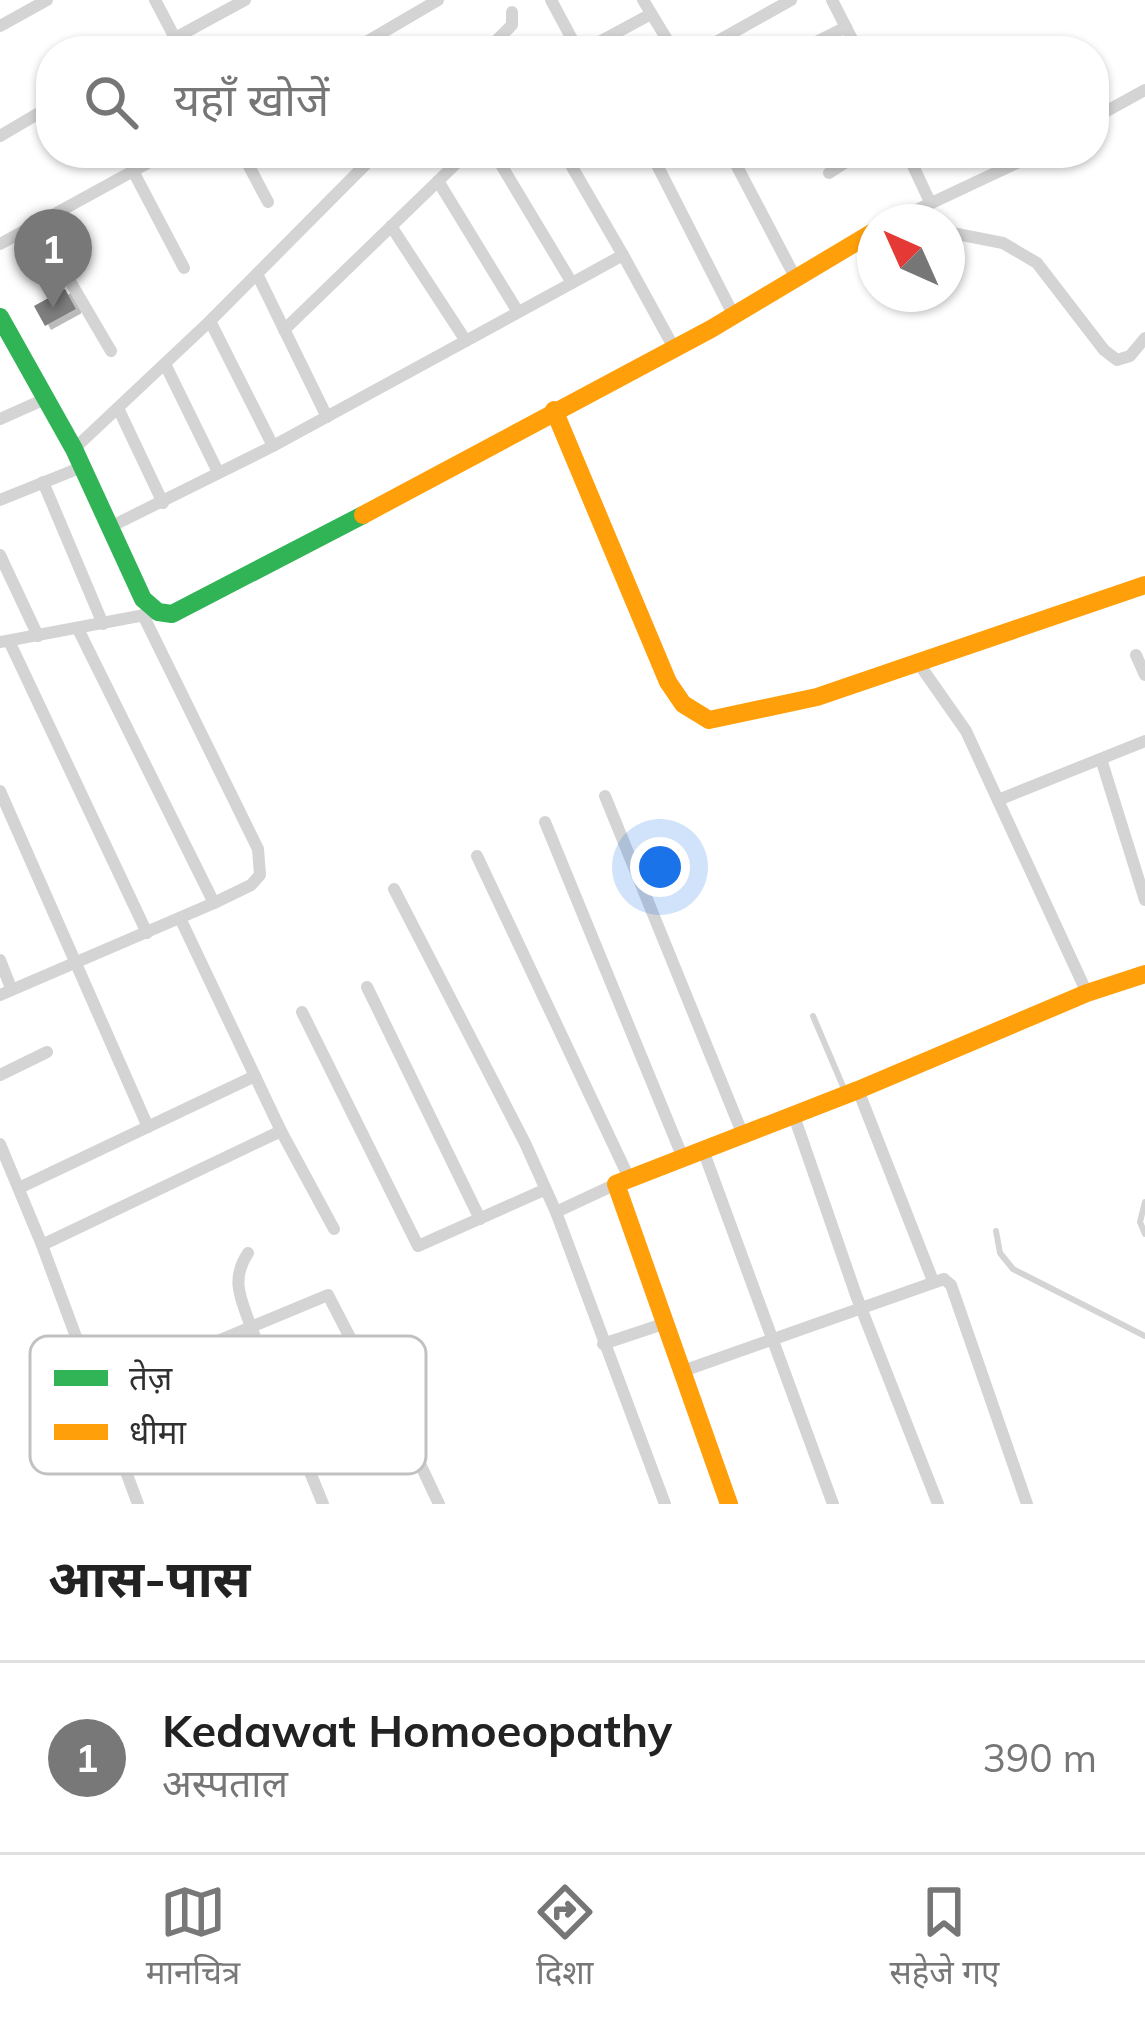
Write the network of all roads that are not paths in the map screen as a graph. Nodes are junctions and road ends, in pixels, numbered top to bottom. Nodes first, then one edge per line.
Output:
1 (47, 0) edge
2 (155, 0) edge
3 (245, 0) edge
4 (438, 0) edge
5 (551, 0) edge
6 (644, 0) edge
7 (791, 0) edge
8 (832, 0) edge
9 (512, 12) dead end
10 (651, 14) junction
11 (0, 26) edge
12 (846, 27) junction
13 (174, 36) edge
14 (179, 36) edge
15 (377, 36) edge
16 (504, 36) edge
17 (571, 36) edge
18 (610, 36) edge
19 (665, 36) edge
20 (727, 36) edge
21 (828, 36) edge
22 (850, 36) edge
23 (1145, 90) edge
24 (1109, 110) edge
25 (36, 115) edge
26 (0, 136) edge
27 (138, 168) edge
28 (250, 168) edge
29 (362, 168) edge
30 (451, 168) edge
31 (503, 168) edge
32 (573, 168) edge
33 (659, 168) edge
34 (738, 168) edge
35 (836, 168) edge
36 (914, 168) edge
37 (1005, 168) edge
38 (133, 171) junction
39 (829, 172) dead end
40 (438, 181) junction
41 (268, 202) dead end
42 (930, 202) junction
43 (926, 204) edge
44 (38, 225) junction
45 (391, 226) junction
46 (965, 236) edge
47 (857, 242) edge
48 (0, 244) edge
49 (623, 255) junction
50 (184, 268) dead end
51 (256, 274) junction
52 (795, 278) junction
53 (572, 283) junction
54 (518, 312) junction
55 (734, 316) junction
56 (0, 317) edge
57 (210, 321) junction
58 (284, 330) junction
59 (1145, 338) edge
60 (466, 341) junction
61 (674, 348) junction
62 (111, 351) dead end
63 (165, 364) junction
64 (45, 399) junction
65 (118, 408) junction
66 (554, 410) junction
67 (326, 417) junction
68 (0, 419) edge
69 (273, 446) junction
70 (78, 458) junction
71 (218, 472) junction
72 (43, 482) junction
73 (0, 500) edge
74 (163, 503) junction
75 (110, 527) junction
76 (0, 555) edge
77 (1145, 585) edge
78 (150, 614) junction
79 (103, 624) junction
80 (78, 629) junction
81 (38, 636) junction
82 (5, 642) edge
83 (1136, 655) dead end
84 (919, 664) junction
85 (1145, 675) edge
86 (1145, 741) edge
87 (1101, 759) junction
88 (0, 791) edge
89 (605, 796) dead end
90 (998, 800) junction
91 (545, 822) dead end
92 (477, 856) dead end
93 (394, 889) dead end
94 (1145, 900) edge
95 (214, 903) junction
96 (180, 918) junction
97 (147, 933) junction
98 (0, 960) edge
99 (78, 962) junction
100 (1145, 974) edge
101 (368, 987) dead end
102 (6, 991) edge
103 (1087, 993) junction
104 (302, 1012) dead end
105 (813, 1016) dead end
106 (47, 1052) dead end
107 (0, 1075) edge
108 (255, 1076) junction
109 (852, 1092) junction
110 (794, 1116) junction
111 (148, 1127) junction
112 (281, 1131) junction
113 (742, 1135) junction
114 (0, 1144) edge
115 (703, 1150) junction
116 (682, 1158) junction
117 (623, 1181) junction
118 (20, 1188) junction
119 (544, 1190) junction
120 (1145, 1202) edge
121 (556, 1212) junction
122 (480, 1219) junction
123 (334, 1229) dead end
124 (997, 1231) dead end
125 (1145, 1234) edge
126 (42, 1245) junction
127 (248, 1253) dead end
128 (933, 1281) junction
129 (862, 1310) junction
130 (666, 1323) junction
131 (250, 1327) junction
132 (75, 1336) edge
133 (230, 1336) edge
134 (254, 1336) edge
135 (349, 1336) edge
136 (1145, 1336) edge
137 (772, 1341) junction
138 (603, 1344) junction
139 (683, 1371) junction
140 (126, 1474) edge
141 (311, 1474) edge
142 (425, 1474) edge
143 (137, 1504) edge
144 (323, 1504) edge
145 (439, 1504) edge
146 (665, 1504) edge
147 (730, 1504) edge
148 (833, 1504) edge
149 (938, 1504) edge
150 (1028, 1504) edge

1 - 11 street
2 - 13 street
3 - 14 street
4 - 15 street
5 - 17 street
6 - 10 street
7 - 20 street
8 - 12 street
9 - 16 street
10 - 18 street
10 - 19 street
12 - 21 street
12 - 22 street
23 - 24 street
25 - 26 street
27 - 38 street
28 - 41 street
29 - 51 street
30 - 40 street
31 - 53 street
32 - 49 street
33 - 55 street
34 - 52 street
35 - 39 street
36 - 42 street
37 - 42 street
38 - 44 street
38 - 50 street
40 - 45 street
40 - 54 street
42 - 43 street
44 - 48 street
44 - 62 street
45 - 58 street
45 - 60 street
46 - 59 street
47 - 52 street
49 - 53 street
49 - 61 street
51 - 57 street
51 - 58 street
52 - 55 street
53 - 54 street
54 - 60 street
55 - 61 street
56 - 64 street
57 - 63 street
57 - 69 street
58 - 67 street
60 - 67 street
61 - 66 street
63 - 65 street
63 - 71 street
64 - 68 street
64 - 70 street
65 - 70 street
65 - 74 street
66 - 78 street
66 - 84 street
67 - 69 street
69 - 71 street
70 - 72 street
70 - 75 street
71 - 74 street
72 - 73 street
72 - 79 street
74 - 75 street
75 - 78 street
76 - 81 street
77 - 84 street
78 - 79 street
78 - 95 street
79 - 80 street
80 - 81 street
80 - 95 street
81 - 82 street
82 - 97 street
83 - 85 street
84 - 90 street
86 - 87 street
87 - 90 street
87 - 94 street
88 - 99 street
89 - 113 street
90 - 103 street
91 - 116 street
92 - 117 street
93 - 119 street
95 - 96 street
96 - 97 street
96 - 108 street
97 - 99 street
98 - 102 street
99 - 102 street
99 - 111 street
100 - 103 street
101 - 122 street
103 - 109 street
104 - 122 street
105 - 109 lane
106 - 107 street
108 - 111 street
108 - 112 street
109 - 110 street
109 - 128 street
110 - 113 street
110 - 129 street
111 - 118 street
112 - 123 street
112 - 126 street
113 - 115 street
114 - 118 street
115 - 116 street
115 - 137 street
116 - 117 street
117 - 121 street
117 - 130 street
118 - 126 street
119 - 121 street
119 - 122 street
120 - 125 lane
121 - 138 street
124 - 136 lane
126 - 132 street
127 - 131 street
128 - 129 street
128 - 150 street
129 - 137 street
129 - 149 street
130 - 138 street
130 - 139 street
131 - 133 street
131 - 134 street
131 - 135 street
137 - 139 street
137 - 148 street
138 - 146 street
139 - 147 street
140 - 143 street
141 - 144 street
142 - 145 street

